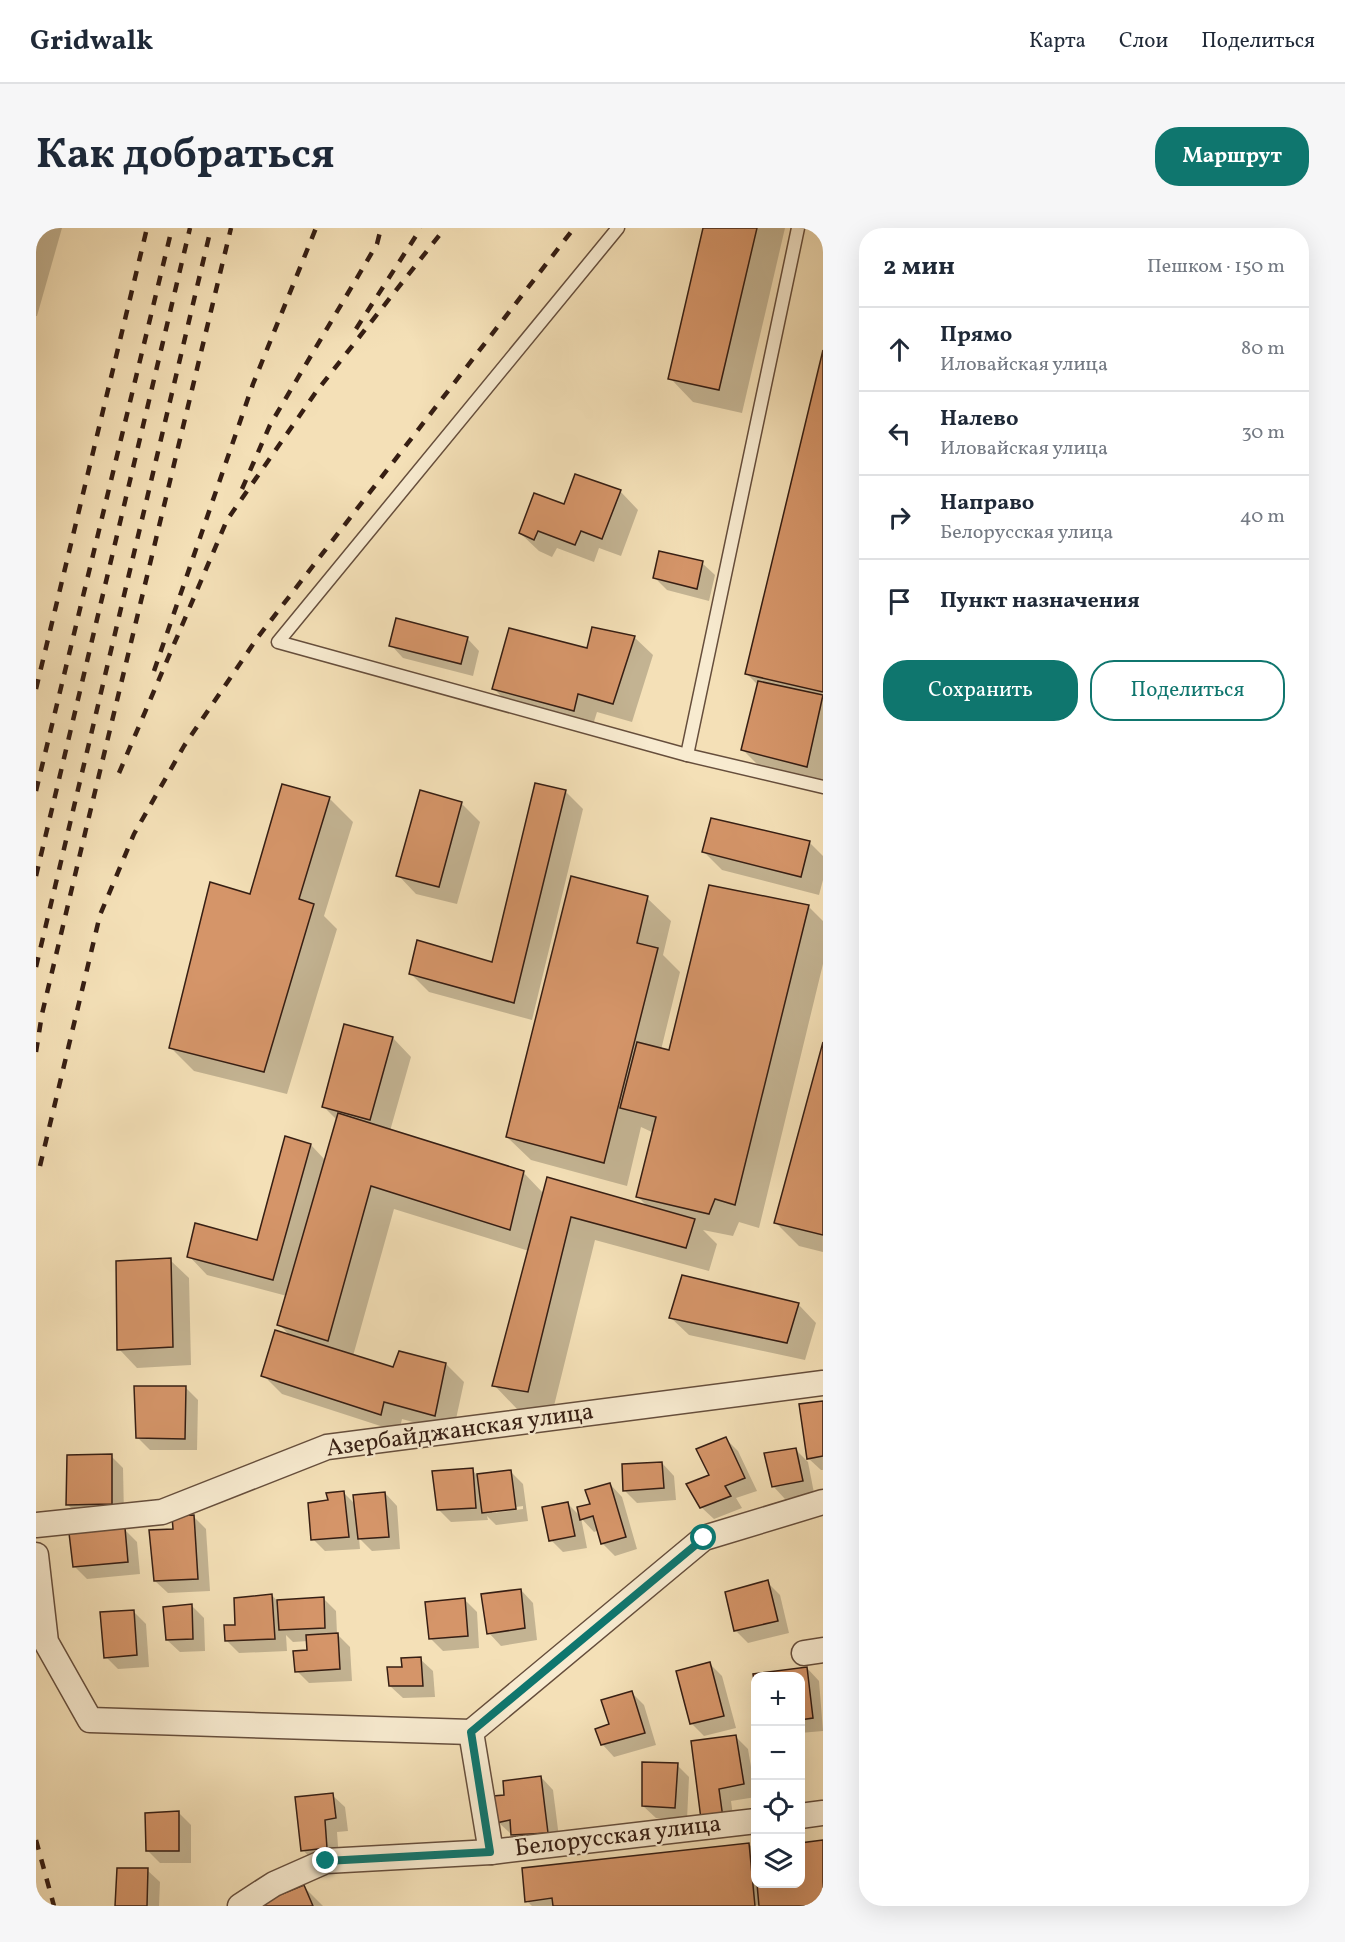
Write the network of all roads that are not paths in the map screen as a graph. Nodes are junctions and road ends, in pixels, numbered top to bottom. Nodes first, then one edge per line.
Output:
1 (618, 228) edge
2 (798, 228) edge
3 (687, 755) junction
4 (823, 787) edge
5 (823, 1383) edge
6 (823, 1502) edge
7 (36, 1525) edge
8 (36, 1555) edge
9 (471, 1732) junction
10 (823, 1813) edge
11 (805, 1815) edge
12 (751, 1822) edge
13 (490, 1852) junction
14 (240, 1906) edge

1 - 3 lane
2 - 3 lane
3 - 4 lane
5 - 7 street, Азербайджанская улица
6 - 9 street
8 - 9 street
9 - 13 street
10 - 11 street
12 - 13 street, Белорусская улица
13 - 14 street, Белорусская улица

